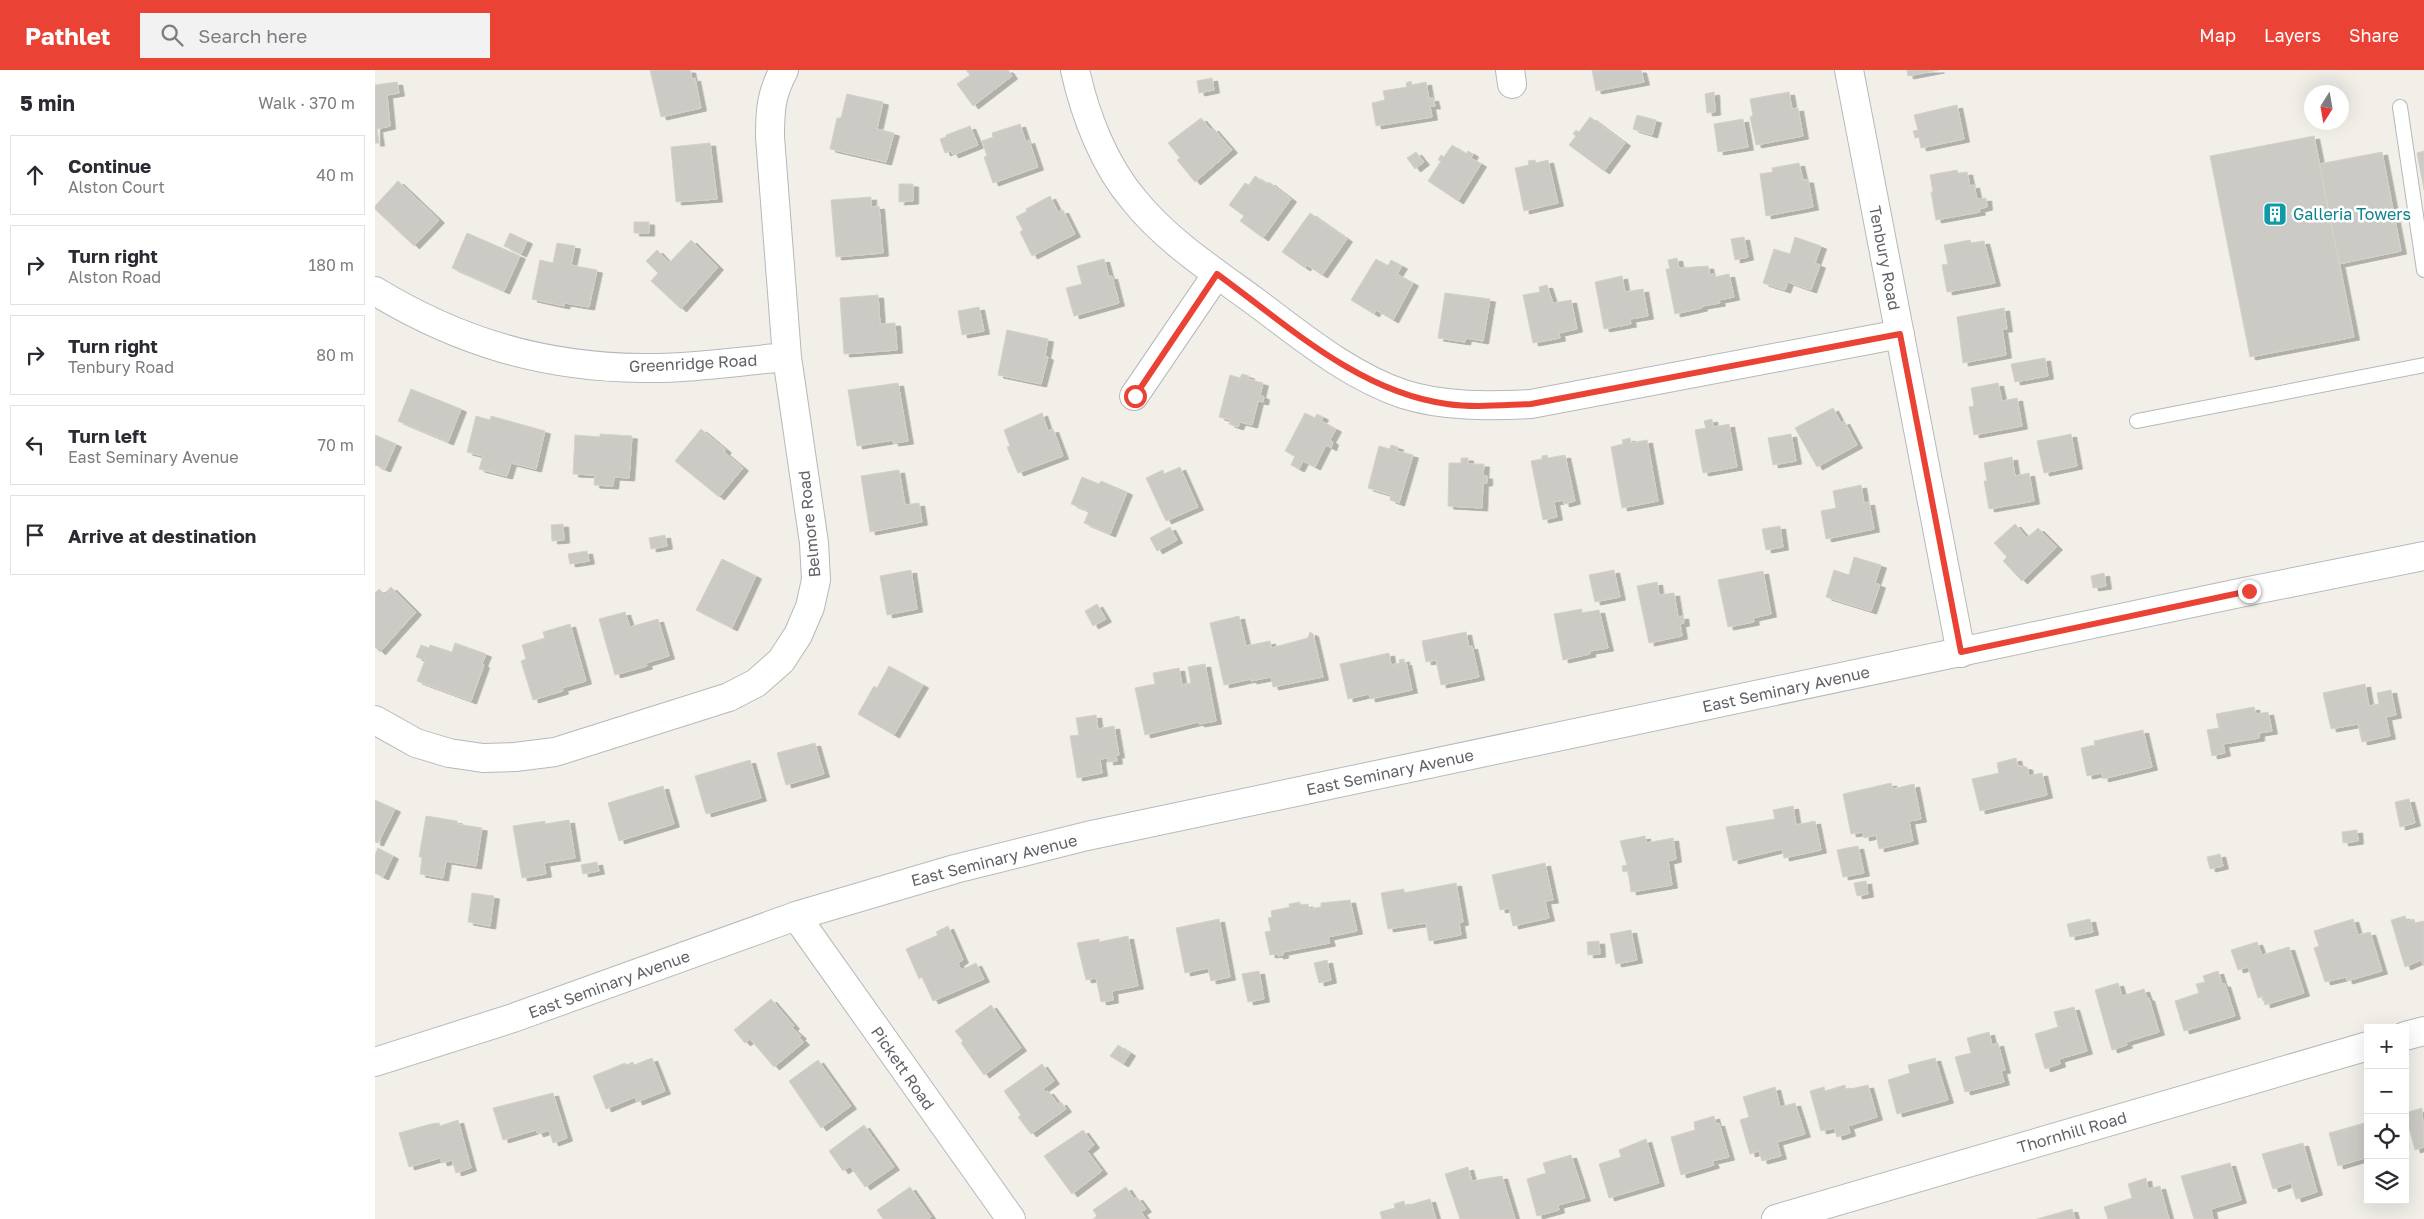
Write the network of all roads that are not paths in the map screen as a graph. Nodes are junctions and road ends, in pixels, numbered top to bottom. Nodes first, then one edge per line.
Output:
1 (784, 70) edge
2 (1075, 70) edge
3 (1849, 70) edge
4 (2400, 107) dead end
5 (2424, 270) edge
6 (1217, 274) junction
7 (375, 290) edge
8 (1900, 334) junction
9 (787, 357) junction
10 (2424, 365) edge
11 (1135, 396) dead end
12 (2137, 421) dead end
13 (2424, 556) edge
14 (1961, 652) junction
15 (375, 720) edge
16 (796, 916) junction
17 (2424, 1030) edge
18 (2409, 1035) edge
19 (2364, 1047) edge
20 (375, 1062) edge
21 (1011, 1219) edge
22 (1776, 1219) edge

1 - 9 street, Belmore Road
2 - 6 street
3 - 8 street, Tenbury Road
4 - 5 lane
6 - 8 street
6 - 11 street
7 - 9 street, Greenridge Road
8 - 14 street, Tenbury Road
9 - 15 street, Belmore Road
10 - 12 lane
13 - 14 street, East Seminary Avenue
14 - 16 street, East Seminary Avenue
16 - 20 street, East Seminary Avenue
16 - 21 street, Pickett Road
17 - 18 street
19 - 22 street, Thornhill Road

